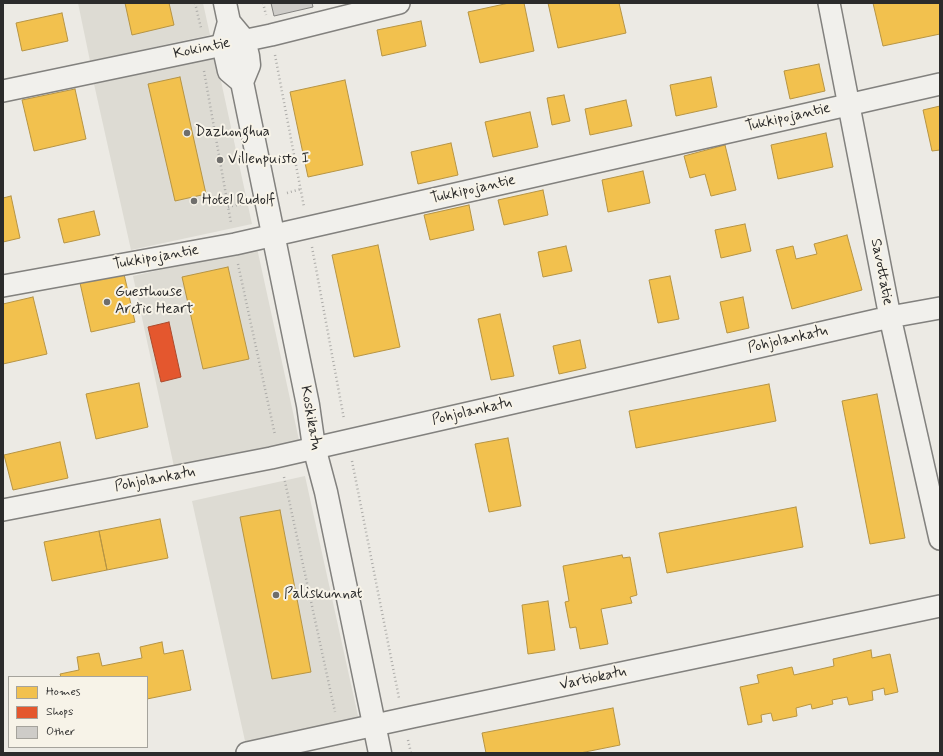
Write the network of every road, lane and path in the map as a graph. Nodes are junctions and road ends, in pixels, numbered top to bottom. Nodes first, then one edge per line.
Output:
1 (195, 3) edge
2 (263, 3) edge
3 (399, 3) edge
4 (829, 3) edge
5 (227, 12) edge
6 (271, 35) junction
7 (234, 42) junction
8 (203, 50) junction
9 (940, 84) edge
10 (3, 91) edge
11 (848, 105) junction
12 (308, 228) junction
13 (273, 235) junction
14 (235, 244) junction
15 (3, 286) edge
16 (940, 308) edge
17 (890, 318) junction
18 (348, 440) junction
19 (314, 447) junction
20 (279, 456) junction
21 (3, 510) edge
22 (940, 539) edge
23 (940, 606) edge
24 (404, 719) junction
25 (375, 725) junction
26 (340, 733) junction
27 (247, 753) edge
28 (380, 753) edge
29 (411, 753) edge

1 - 8 path
2 - 6 path
3 - 6 street, Kokintie
4 - 11 street, Savottatie
5 - 7 main road, Koskikatu
6 - 7 street, Kokintie
6 - 12 path
7 - 8 street, Kokintie
7 - 13 main road, Koskikatu
8 - 10 street, Kokintie
8 - 14 path
9 - 11 street, Tukkipojantie
11 - 12 street, Tukkipojantie
11 - 17 street, Savottatie
12 - 13 street, Tukkipojantie
12 - 18 path
13 - 14 street, Tukkipojantie
13 - 19 main road, Koskikatu
14 - 15 street, Tukkipojantie
14 - 20 path
16 - 17 street, Pohjolankatu
17 - 18 street, Pohjolankatu
17 - 22 street, Savottatie
18 - 19 street, Pohjolankatu
18 - 24 path
19 - 20 street, Pohjolankatu
19 - 25 main road, Koskikatu
20 - 21 street, Pohjolankatu
20 - 26 path
23 - 24 street, Vartiokatu
24 - 25 street, Vartiokatu
24 - 29 path
25 - 26 street, Vartiokatu
25 - 28 main road, Koskikatu
26 - 27 street, Vartiokatu

